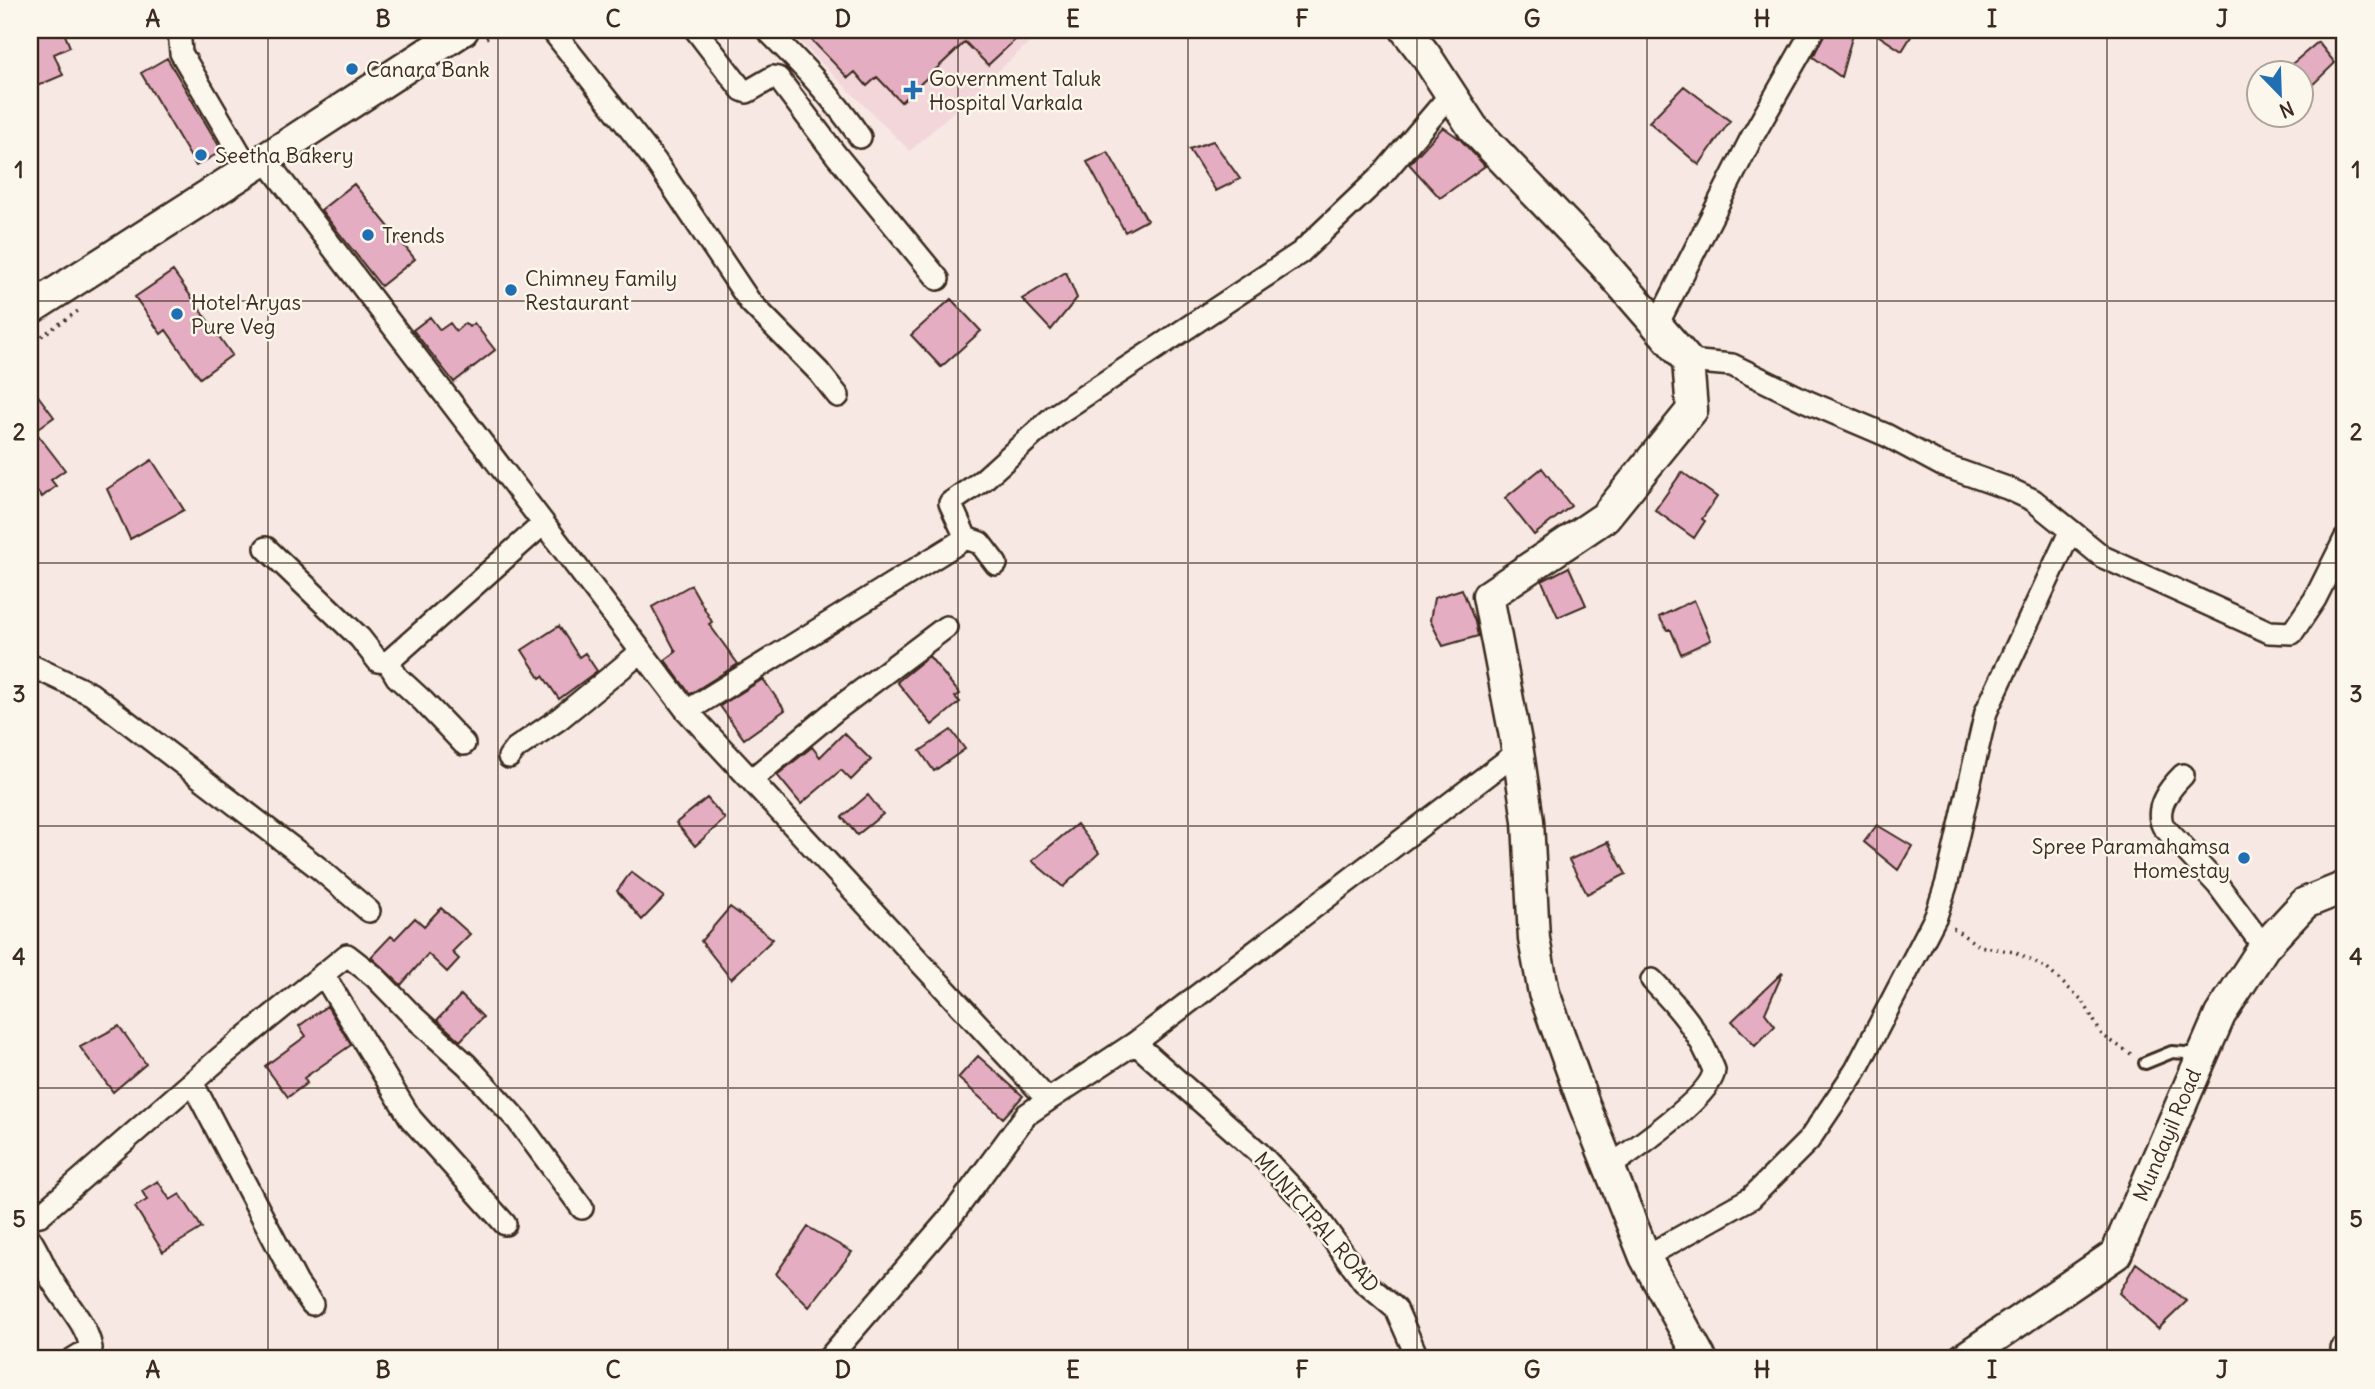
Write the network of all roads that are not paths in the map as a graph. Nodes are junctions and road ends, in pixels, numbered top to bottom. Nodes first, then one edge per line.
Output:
1 (179, 30) edge
2 (463, 30) edge
3 (552, 30) edge
4 (696, 30) edge
5 (767, 30) edge
6 (1406, 30) edge
7 (1813, 30) edge
8 (1451, 94) junction
9 (860, 137) dead end
10 (257, 164) junction
11 (938, 278) dead end
12 (30, 309) edge
13 (1657, 325) junction
14 (1688, 361) junction
15 (838, 396) dead end
16 (543, 524) junction
17 (2070, 532) junction
18 (966, 538) junction
19 (2345, 538) edge
20 (266, 548) dead end
21 (996, 564) dead end
22 (946, 627) dead end
23 (641, 652) junction
24 (388, 663) junction
25 (30, 665) edge
26 (687, 711) junction
27 (464, 744) dead end
28 (1518, 752) junction
29 (509, 757) dead end
30 (2183, 775) dead end
31 (751, 780) junction
32 (2345, 887) edge
33 (369, 911) dead end
34 (2264, 947) junction
35 (323, 974) junction
36 (1652, 981) dead end
37 (1135, 1043) junction
38 (2202, 1054) junction
39 (2145, 1063) road end
40 (192, 1082) junction
41 (1048, 1100) junction
42 (1609, 1167) junction
43 (582, 1208) dead end
44 (30, 1217) edge
45 (505, 1224) dead end
46 (30, 1239) edge
47 (1645, 1257) junction
48 (312, 1304) dead end
49 (73, 1359) edge
50 (828, 1359) edge
51 (1418, 1359) edge
52 (1701, 1359) edge
53 (1964, 1359) edge

1 - 10 street
2 - 10 main road
3 - 15 street
4 - 11 street
5 - 9 street
6 - 8 main road
7 - 13 street
8 - 13 main road
8 - 18 street
10 - 12 main road
10 - 16 street
13 - 14 main road
14 - 17 street
14 - 28 main road
16 - 23 street
16 - 24 street
17 - 19 street
17 - 47 street
18 - 21 street
18 - 26 street
20 - 24 street
22 - 31 street
23 - 26 street
23 - 29 street
24 - 27 street
25 - 33 street
26 - 31 street
28 - 37 street
28 - 42 main road
30 - 34 street
31 - 41 street
32 - 34 main road, Mundayil Road
34 - 38 main road, Mundayil Road
35 - 40 street
35 - 43 street
35 - 45 street
36 - 42 street
37 - 41 street
37 - 51 street, MUNICIPAL ROAD
38 - 39 lane
38 - 53 main road, Mundayil Road
40 - 44 street
40 - 48 street
41 - 50 street
42 - 47 main road
46 - 49 street
47 - 52 main road

